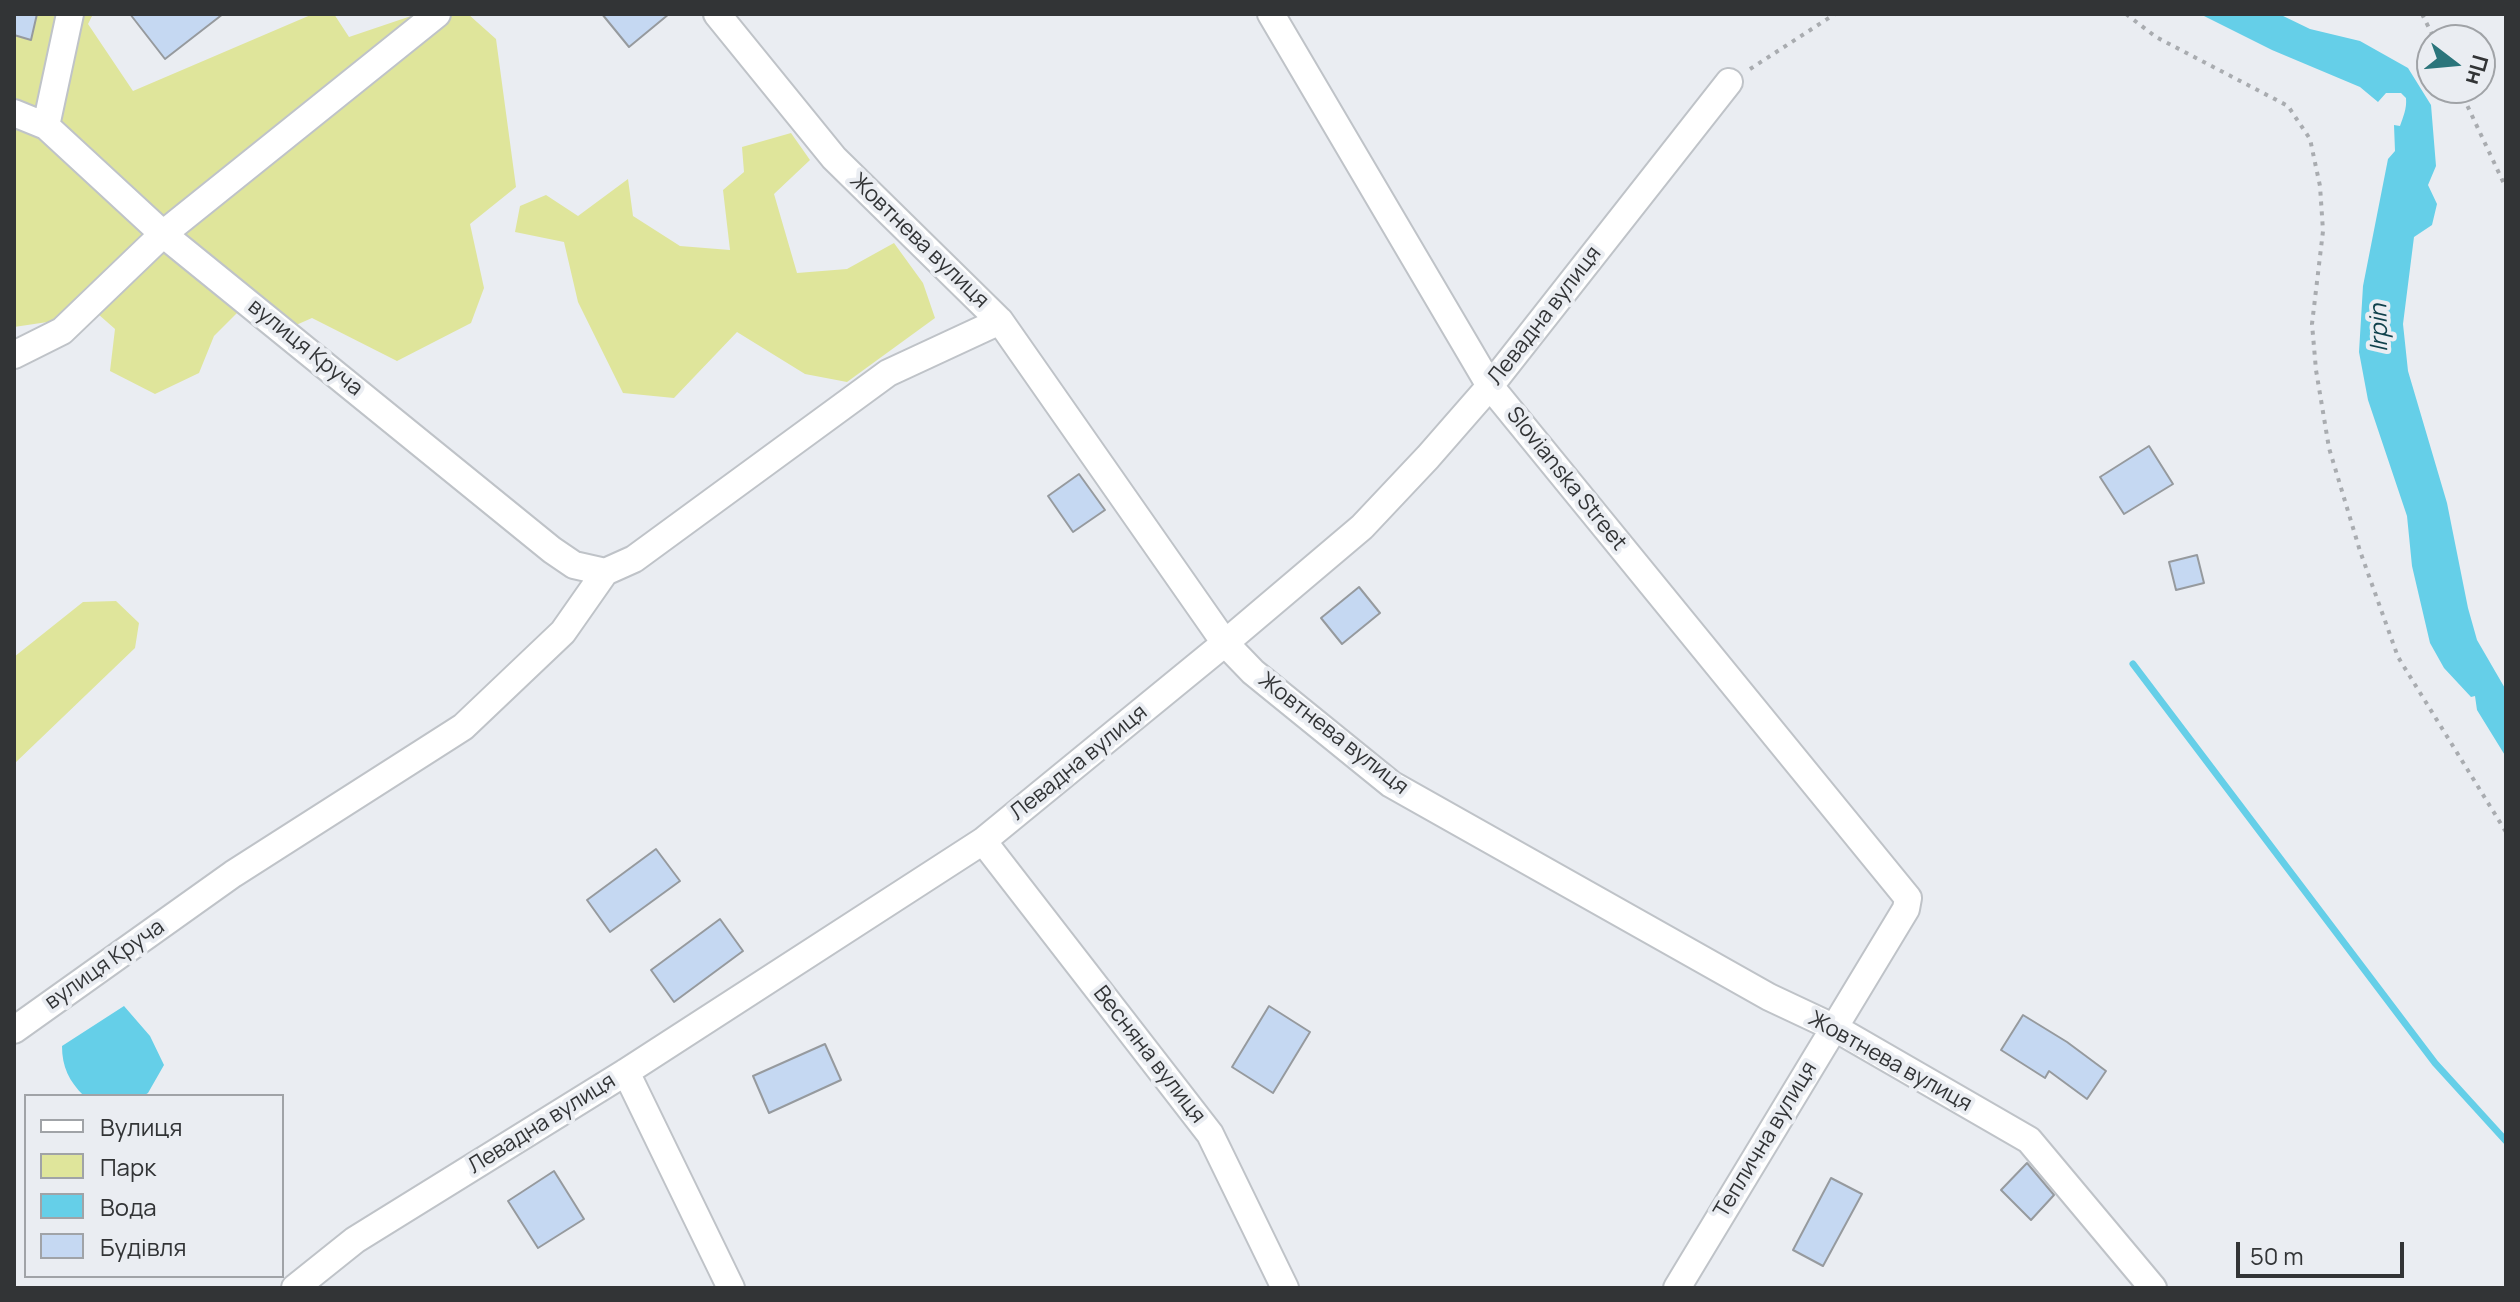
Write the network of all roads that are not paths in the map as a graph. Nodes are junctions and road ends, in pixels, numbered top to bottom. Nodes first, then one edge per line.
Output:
1 (70, 14) edge
2 (437, 14) edge
3 (717, 14) edge
4 (1271, 14) edge
5 (1729, 82) road end
6 (14, 113) edge
7 (46, 126) junction
8 (163, 234) junction
9 (1000, 321) junction
10 (14, 355) edge
11 (1490, 386) junction
12 (605, 572) junction
13 (1225, 643) junction
14 (983, 841) junction
15 (1906, 909) joint
16 (1835, 1028) junction
17 (14, 1030) edge
18 (626, 1072) junction
19 (295, 1288) edge
20 (731, 1288) edge
21 (1285, 1288) edge
22 (1677, 1288) edge
23 (2153, 1288) edge

1 - 7 street
2 - 8 street
3 - 9 street, Жовтнева вулиця
4 - 11 street, Slovianska Street
5 - 11 street, Левадна вулиця
6 - 7 street
7 - 8 street, вулиця Круча
8 - 10 street
8 - 12 street, вулиця Круча
9 - 12 street, вулиця Круча
9 - 13 street, Жовтнева вулиця
11 - 13 street, Левадна вулиця
11 - 15 street, Slovianska Street
12 - 17 street, вулиця Круча
13 - 14 street, Левадна вулиця
13 - 16 street, Жовтнева вулиця
14 - 18 street, Левадна вулиця
14 - 21 street, Весняна вулиця
15 - 16 street, Теплична вулиця
16 - 22 street, Теплична вулиця
16 - 23 street, Жовтнева вулиця
18 - 19 street, Левадна вулиця
18 - 20 street

